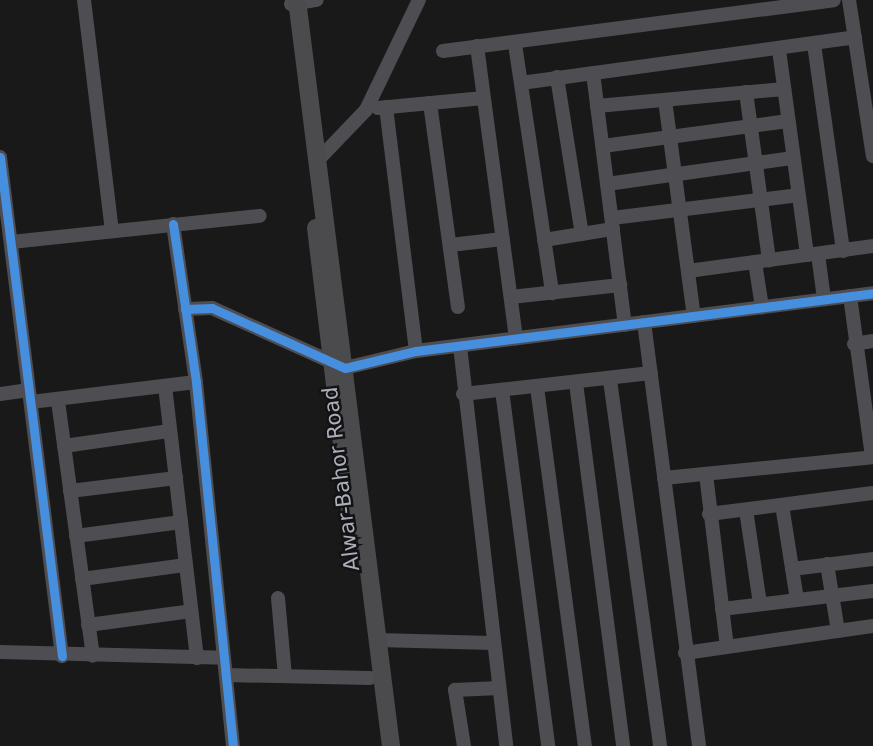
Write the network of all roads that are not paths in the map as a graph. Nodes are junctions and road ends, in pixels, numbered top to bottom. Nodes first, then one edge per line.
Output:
1 (84, 0) edge
2 (419, 0) edge
3 (834, 0) edge
4 (849, 0) edge
5 (299, 2) edge
6 (802, 2) edge
7 (855, 37) junction
8 (515, 44) junction
9 (814, 44) junction
10 (477, 47) junction
11 (779, 50) junction
12 (443, 51) dead end
13 (593, 73) junction
14 (557, 77) junction
15 (521, 83) junction
16 (784, 89) junction
17 (746, 93) junction
18 (484, 98) junction
19 (666, 100) junction
20 (430, 103) junction
21 (597, 106) junction
22 (386, 107) junction
23 (366, 110) junction
24 (788, 121) junction
25 (751, 127) junction
26 (670, 137) junction
27 (603, 146) junction
28 (873, 156) edge
29 (0, 157) edge
30 (793, 158) junction
31 (319, 159) junction
32 (756, 163) junction
33 (675, 173) junction
34 (607, 184) junction
35 (798, 195) junction
36 (761, 201) junction
37 (680, 210) junction
38 (260, 216) dead end
39 (173, 224) junction
40 (612, 224) junction
41 (112, 231) junction
42 (582, 234) junction
43 (503, 239) junction
44 (544, 240) junction
45 (11, 242) junction
46 (450, 245) junction
47 (873, 246) edge
48 (843, 251) junction
49 (812, 255) junction
50 (762, 261) junction
51 (688, 271) junction
52 (620, 285) junction
53 (552, 293) junction
54 (873, 293) edge
55 (850, 296) junction
56 (511, 297) junction
57 (824, 299) junction
58 (458, 307) dead end
59 (762, 307) junction
60 (186, 309) junction
61 (694, 316) junction
62 (644, 322) junction
63 (625, 325) junction
64 (516, 338) junction
65 (873, 341) edge
66 (854, 344) junction
67 (460, 346) junction
68 (416, 351) junction
69 (338, 366) junction
70 (651, 373) junction
71 (610, 380) junction
72 (196, 382) junction
73 (576, 383) junction
74 (165, 386) junction
75 (537, 387) junction
76 (502, 390) junction
77 (0, 394) edge
78 (463, 394) junction
79 (30, 396) junction
80 (58, 401) junction
81 (170, 431) junction
82 (64, 446) junction
83 (872, 457) edge
84 (706, 474) junction
85 (176, 478) junction
86 (664, 478) junction
87 (70, 491) junction
88 (873, 493) edge
89 (782, 505) junction
90 (746, 510) junction
91 (709, 514) junction
92 (181, 522) junction
93 (76, 536) junction
94 (873, 559) edge
95 (827, 564) junction
96 (186, 565) junction
97 (792, 569) junction
98 (82, 579) junction
99 (873, 591) edge
100 (833, 596) junction
101 (278, 598) dead end
102 (797, 600) junction
103 (760, 604) junction
104 (722, 609) junction
105 (191, 611) junction
106 (88, 625) junction
107 (873, 626) edge
108 (838, 631) junction
109 (377, 640) junction
110 (493, 643) junction
111 (727, 647) junction
112 (0, 652) edge
113 (685, 653) junction
114 (62, 656) junction
115 (93, 656) junction
116 (197, 658) junction
117 (224, 658) junction
118 (226, 675) junction
119 (285, 676) junction
120 (370, 678) junction
121 (499, 688) junction
122 (233, 746) edge
123 (378, 746) edge
124 (391, 746) edge
125 (464, 746) edge
126 (506, 746) edge
127 (548, 746) edge
128 (585, 746) edge
129 (623, 746) edge
130 (657, 746) edge
131 (699, 746) edge

1 - 41 street
2 - 23 street
3 - 6 street
4 - 7 street
5 - 31 main road, Alwar-Bahor Road
5 - 69 main road, Alwar-Bahor Road
6 - 8 street
7 - 9 street
7 - 28 street
8 - 10 street
8 - 15 street
9 - 11 street
9 - 48 street
10 - 12 street
10 - 18 street
11 - 13 street
11 - 16 street
13 - 14 street
13 - 21 street
14 - 15 street
14 - 42 street
15 - 44 street
16 - 17 street
16 - 24 street
17 - 19 street
17 - 25 street
18 - 20 street
18 - 43 street
19 - 21 street
19 - 26 street
20 - 22 street
20 - 46 street
21 - 27 street
22 - 23 street
22 - 68 street
23 - 31 street
24 - 25 street
24 - 30 street
25 - 26 street
25 - 32 street
26 - 27 street
26 - 33 street
27 - 34 street
29 - 45 street
30 - 32 street
30 - 35 street
31 - 69 main road, Alwar-Bahor Road
32 - 33 street
32 - 36 street
33 - 34 street
33 - 37 street
34 - 40 street
35 - 36 street
35 - 49 street
36 - 37 street
36 - 50 street
37 - 40 street
37 - 51 street
38 - 39 street
39 - 41 street
39 - 60 street
40 - 42 street
40 - 52 street
41 - 45 street
42 - 44 street
43 - 46 street
43 - 56 street
44 - 53 street
45 - 79 street
46 - 58 street
47 - 48 street
48 - 49 street
49 - 50 street
49 - 57 street
50 - 51 street
50 - 59 street
51 - 61 street
52 - 53 street
52 - 63 street
53 - 56 street
54 - 55 street
55 - 57 street
55 - 66 street
56 - 64 street
57 - 59 street
59 - 61 street
60 - 69 street
60 - 72 street
61 - 62 street
62 - 63 street
62 - 70 street
63 - 64 street
64 - 67 street
65 - 66 street
66 - 83 street
67 - 68 street
67 - 78 street
68 - 69 street
69 - 109 main road, Alwar-Bahor Road
69 - 120 main road, Alwar-Bahor Road
70 - 71 street
70 - 86 street
71 - 73 street
71 - 130 street
72 - 74 street
72 - 117 street
73 - 75 street
73 - 129 street
74 - 80 street
74 - 81 street
75 - 76 street
75 - 128 street
76 - 78 street
76 - 127 street
77 - 79 street
78 - 110 street
79 - 80 street
79 - 114 street
80 - 82 street
81 - 82 street
81 - 85 street
82 - 87 street
83 - 84 street
84 - 86 street
84 - 91 street
85 - 87 street
85 - 92 street
86 - 113 street
87 - 93 street
88 - 89 street
89 - 90 street
89 - 97 street
90 - 91 street
90 - 103 street
91 - 104 street
92 - 93 street
92 - 96 street
93 - 98 street
94 - 95 street
95 - 97 street
95 - 100 street
96 - 98 street
96 - 105 street
97 - 102 street
98 - 106 street
99 - 100 street
100 - 102 street
100 - 108 street
101 - 119 street
102 - 103 street
103 - 104 street
104 - 111 street
105 - 106 street
105 - 116 street
106 - 115 street
107 - 108 street
108 - 111 street
109 - 110 street
109 - 124 main road, Alwar-Bahor Road
110 - 121 street
111 - 113 street
112 - 114 street
113 - 131 street
114 - 115 street
115 - 116 street
116 - 117 street
117 - 118 street
118 - 119 street
118 - 122 street
119 - 120 street
120 - 123 main road, Alwar-Bahor Road
121 - 125 street
121 - 126 street

